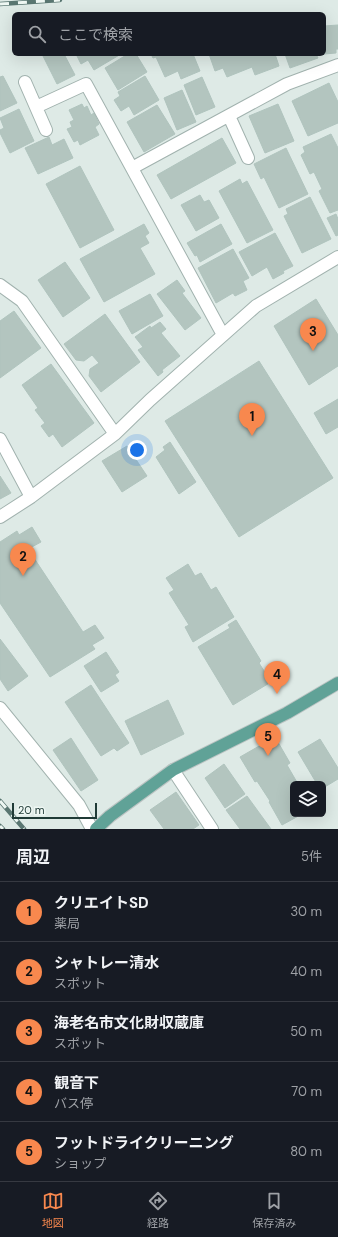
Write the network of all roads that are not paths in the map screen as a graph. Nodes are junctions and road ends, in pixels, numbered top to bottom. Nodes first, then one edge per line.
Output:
1 (338, 65) edge
2 (24, 82) dead end
3 (36, 107) junction
4 (229, 116) junction
5 (46, 130) dead end
6 (248, 158) dead end
7 (132, 168) junction
8 (338, 257) edge
9 (0, 285) edge
10 (223, 335) junction
11 (114, 434) junction
12 (0, 439) edge
13 (31, 497) junction
14 (0, 517) edge
15 (338, 683) edge
16 (0, 708) edge
17 (173, 770) junction
18 (92, 829) edge
19 (96, 829) edge
20 (212, 829) edge

1 - 4 street
2 - 3 street
3 - 5 street
3 - 7 street
4 - 6 street
4 - 7 street
7 - 10 street
8 - 10 street
9 - 11 street
10 - 11 street
11 - 13 street
12 - 13 street
13 - 14 street
15 - 17 main road
16 - 18 street
17 - 19 main road
17 - 20 street

